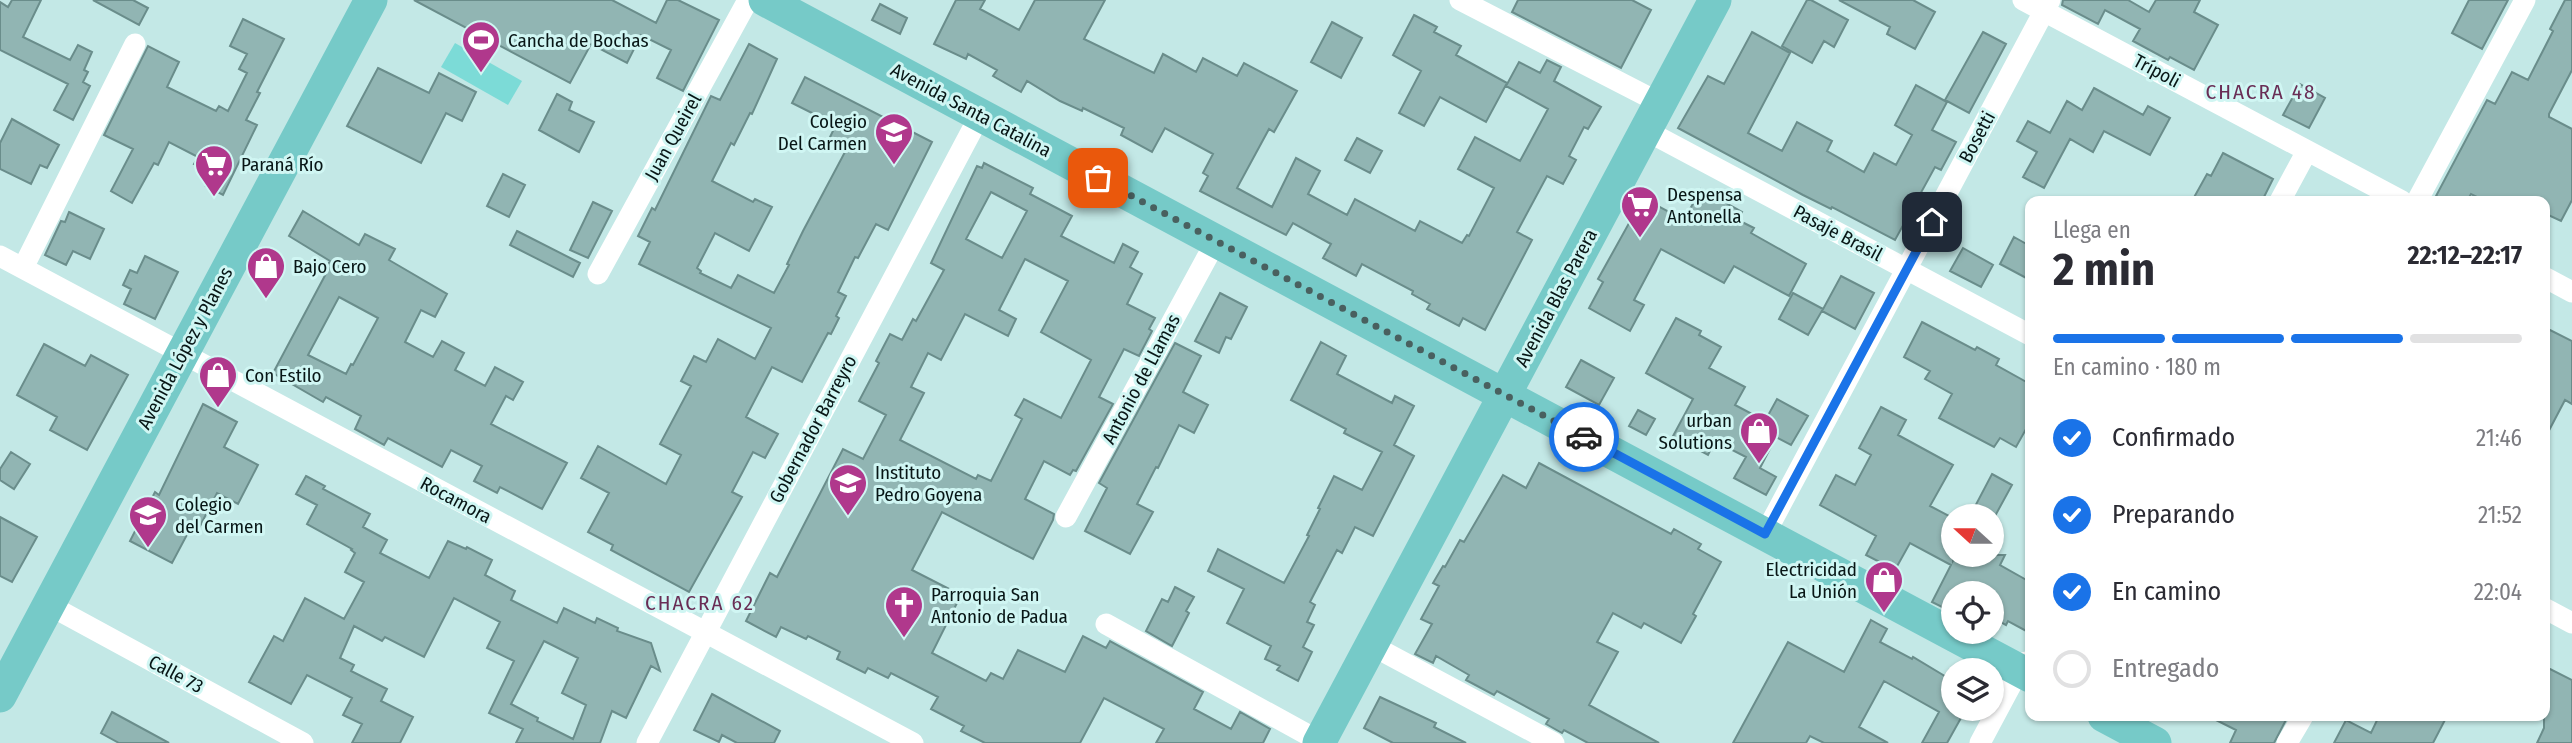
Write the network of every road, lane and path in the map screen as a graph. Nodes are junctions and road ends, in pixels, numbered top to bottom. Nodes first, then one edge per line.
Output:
1 (371, 0) edge
2 (748, 0) edge
3 (765, 0) edge
4 (1460, 0) edge
5 (1715, 0) edge
6 (2023, 0) edge
7 (2525, 0) edge
8 (2047, 6) edge
9 (135, 44) dead end
10 (980, 115) junction
11 (1653, 117) junction
12 (2306, 151) junction
13 (2283, 196) edge
14 (2392, 196) edge
15 (2420, 196) edge
16 (1216, 241) junction
17 (0, 256) edge
18 (23, 268) junction
19 (1907, 269) junction
20 (598, 274) dead end
21 (2550, 280) edge
22 (2572, 292) edge
23 (2025, 332) edge
24 (183, 353) junction
25 (1505, 395) junction
26 (1066, 517) dead end
27 (1765, 534) junction
28 (49, 605) junction
29 (2550, 611) edge
30 (2572, 623) edge
31 (1106, 624) dead end
32 (705, 632) junction
33 (1371, 645) junction
34 (2025, 667) edge
35 (2025, 670) edge
36 (0, 696) edge
37 (2113, 721) edge
38 (2300, 721) edge
39 (1319, 742) edge
40 (303, 743) edge
41 (647, 743) edge
42 (913, 743) edge
43 (1554, 743) edge
44 (1980, 743) edge
45 (2155, 743) edge
46 (2287, 743) edge

1 - 24 main road, Avenida López y Planes
2 - 20 street, Juan Queirel
3 - 10 main road, Avenida Santa Catalina
4 - 11 street, Pasaje Brasil
5 - 11 main road, Avenida Blas Parera
6 - 8 street, Trípoli
7 - 15 street
8 - 12 street, Trípoli
8 - 19 street, Bosetti
9 - 18 street
10 - 16 main road, Avenida Santa Catalina
10 - 32 street, Gobernador Barreyro
11 - 19 street, Pasaje Brasil
11 - 25 main road, Avenida Blas Parera
12 - 13 street
12 - 14 street, Trípoli
16 - 25 main road, Avenida Santa Catalina
16 - 26 street, Antonio de Llamas
17 - 18 street, Rocamora
18 - 24 street, Rocamora
19 - 23 street, Pasaje Brasil
19 - 27 street, Bosetti
21 - 22 street
24 - 28 main road, Avenida López y Planes
24 - 32 street, Rocamora
25 - 27 main road, Avenida Santa Catalina
25 - 33 main road, Avenida Blas Parera
27 - 34 main road, Avenida Santa Catalina
28 - 36 main road, Avenida López y Planes
28 - 40 street, Calle 73
29 - 30 street
31 - 39 street
32 - 41 street, Gobernador Barreyro
32 - 42 street, Rocamora
33 - 39 main road, Avenida Blas Parera
33 - 43 street
35 - 44 street
37 - 45 main road
38 - 46 street

